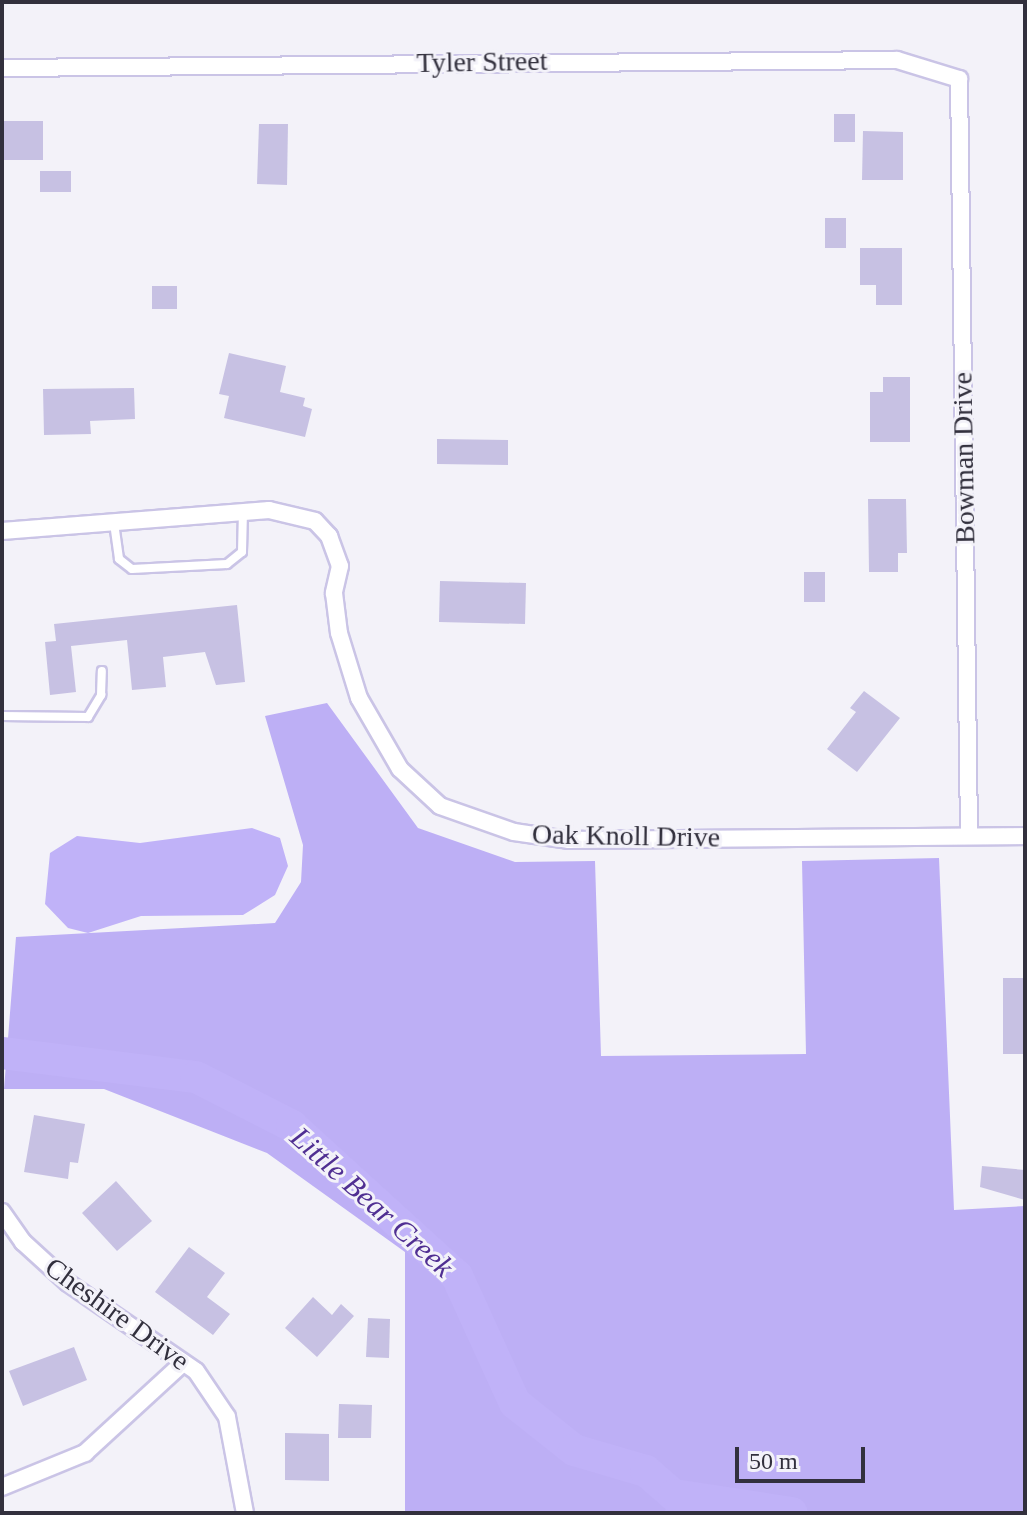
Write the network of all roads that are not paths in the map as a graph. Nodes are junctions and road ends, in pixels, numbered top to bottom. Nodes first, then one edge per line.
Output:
1 (2, 68) edge
2 (959, 79) joint
3 (243, 512) junction
4 (114, 522) junction
5 (2, 531) edge
6 (102, 671) dead end
7 (2, 716) edge
8 (969, 836) junction
9 (1025, 836) edge
10 (2, 1212) edge
11 (183, 1363) junction
12 (2, 1487) edge
13 (245, 1513) edge

1 - 2 street, Tyler Street
2 - 8 street, Bowman Drive
3 - 4 street, Oak Knoll Drive
3 - 4 lane
3 - 8 street, Oak Knoll Drive
4 - 5 street, Oak Knoll Drive
6 - 7 lane
8 - 9 street, Oak Knoll Drive
10 - 11 street, Cheshire Drive
11 - 12 street
11 - 13 street, Cheshire Drive

